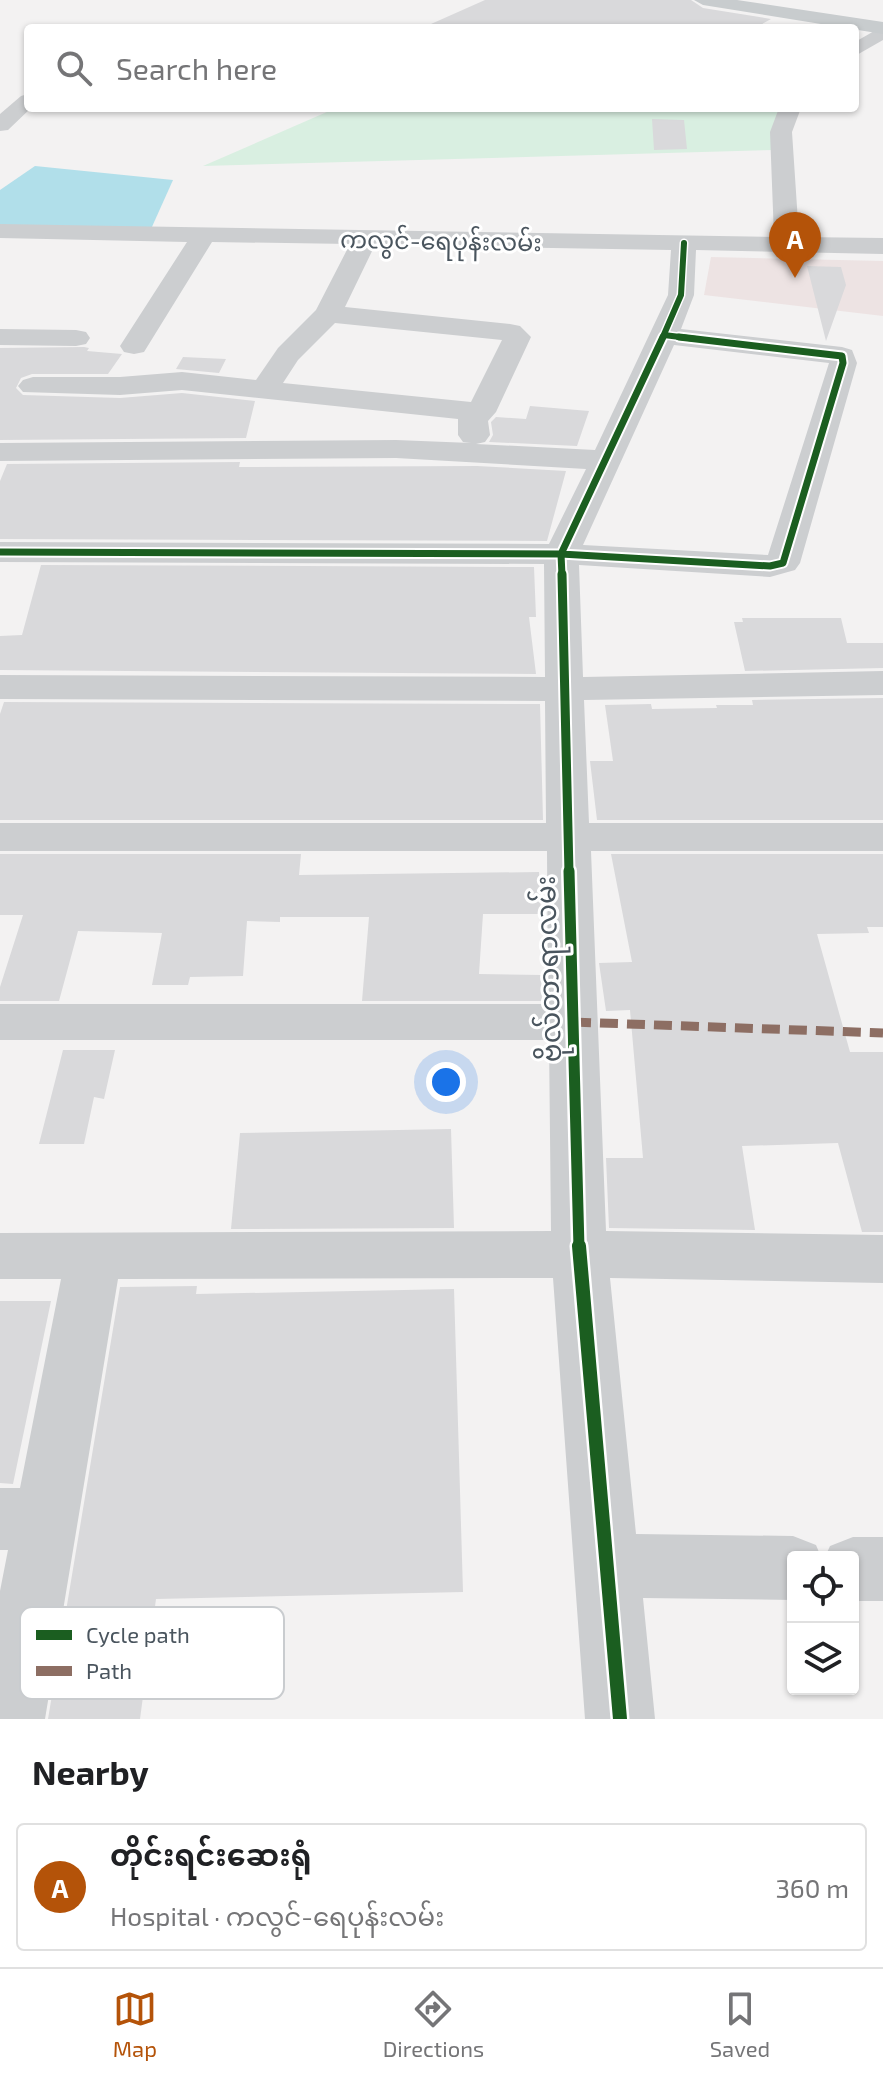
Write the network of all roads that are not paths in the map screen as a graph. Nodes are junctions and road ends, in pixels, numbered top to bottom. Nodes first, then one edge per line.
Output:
1 (703, 0) edge
2 (847, 24) edge
3 (859, 26) edge
4 (883, 30) edge
5 (859, 47) edge
6 (23, 92) edge
7 (788, 112) edge
8 (0, 125) edge
9 (0, 231) edge
10 (204, 235) junction
11 (366, 238) junction
12 (684, 243) junction
13 (787, 244) junction
14 (883, 246) edge
15 (328, 314) junction
16 (664, 335) junction
17 (0, 337) edge
18 (76, 338) dead end
19 (134, 346) dead end
20 (33, 386) dead end
21 (264, 389) junction
22 (481, 412) junction
23 (0, 452) edge
24 (476, 453) junction
25 (605, 460) junction
26 (0, 552) edge
27 (561, 554) junction
28 (883, 683) edge
29 (0, 687) edge
30 (564, 689) junction
31 (568, 834) junction
32 (0, 837) edge
33 (883, 837) edge
34 (0, 1022) edge
35 (573, 1022) junction
36 (579, 1254) junction
37 (0, 1256) edge
38 (94, 1256) junction
39 (883, 1259) edge
40 (23, 1518) edge
41 (606, 1566) junction
42 (787, 1568) edge
43 (859, 1569) edge
44 (883, 1569) edge
45 (10, 1719) edge
46 (620, 1719) edge

1 - 2 main road
3 - 4 main road
4 - 5 street
6 - 8 street
7 - 13 street
9 - 10 street, ကလွင်-ရေပုန်းလမ်း
10 - 11 street, ကလွင်-ရေပုန်းလမ်း
10 - 19 street
11 - 12 street, ကလွင်-ရေပုန်းလမ်း
11 - 15 street
12 - 13 street, ကလွင်-ရေပုန်းလမ်း
12 - 16 street, ဗိုလ်တာရာလမ်း
13 - 14 street, ကလွင်-ရေပုန်းလမ်း
15 - 21 street
15 - 22 street
16 - 25 street, ဗိုလ်တာရာလမ်း
16 - 27 street
17 - 18 street
20 - 21 street
21 - 22 street
22 - 24 street
23 - 24 street
24 - 25 street
25 - 27 street, ဗိုလ်တာရာလမ်း
26 - 27 street
27 - 30 street, ဗိုလ်တာရာလမ်း
28 - 30 street
29 - 30 street
30 - 31 street, ဗိုလ်တာရာလမ်း
31 - 32 street
31 - 33 street
31 - 35 street, ဗိုလ်တာရာလမ်း
34 - 35 street
35 - 36 street, ဗိုလ်တာရာလမ်း
36 - 38 street
36 - 39 street
36 - 41 street, ဗိုလ်တာရာလမ်း
37 - 38 street
38 - 40 street
40 - 45 street
41 - 42 street
41 - 46 street, ဗိုလ်တာရာလမ်း
43 - 44 street

